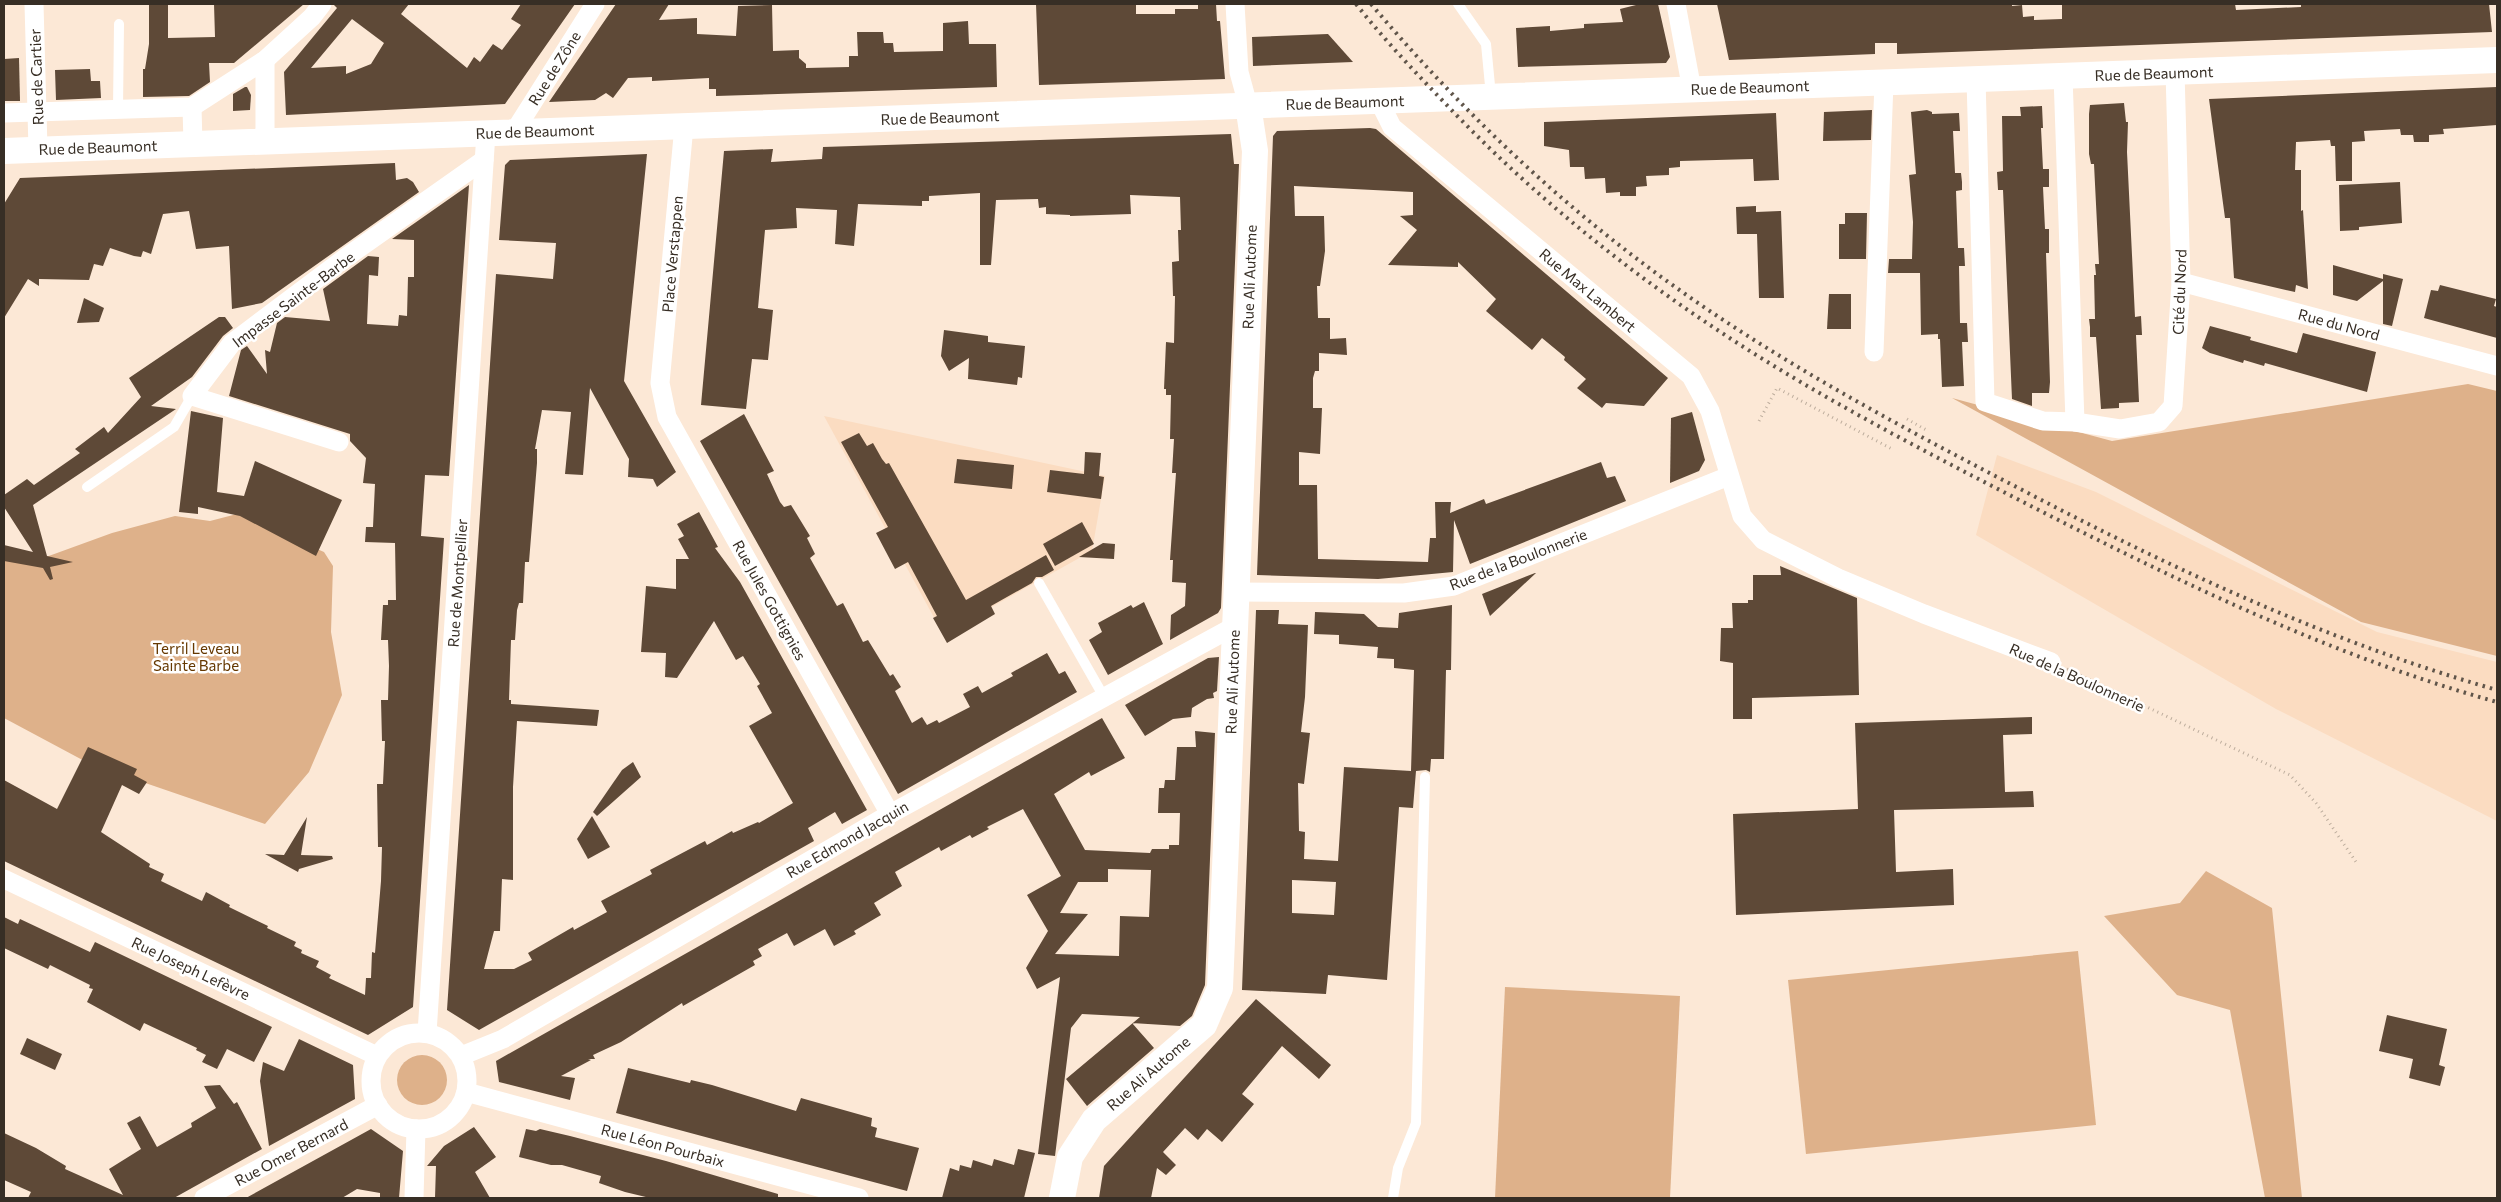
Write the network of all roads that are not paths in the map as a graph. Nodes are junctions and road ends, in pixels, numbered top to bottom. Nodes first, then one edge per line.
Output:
1 (34, 4) edge
2 (322, 4) edge
3 (595, 4) edge
4 (1235, 4) edge
5 (1458, 4) edge
6 (1676, 4) edge
7 (119, 24) dead end
8 (265, 60) junction
9 (2497, 60) edge
10 (2174, 72) junction
11 (2063, 76) junction
12 (1976, 79) junction
13 (1884, 82) junction
14 (1692, 90) junction
15 (1491, 97) junction
16 (1388, 101) junction
17 (1248, 105) junction
18 (192, 107) junction
19 (118, 109) junction
20 (37, 111) junction
21 (4, 113) edge
22 (684, 126) junction
23 (514, 132) junction
24 (486, 133) junction
25 (265, 141) junction
26 (192, 144) junction
27 (15, 154) edge
28 (484, 160) junction
29 (2181, 282) junction
30 (1874, 352) dead end
31 (2497, 366) edge
32 (660, 383) joint
33 (192, 396) junction
34 (2075, 422) junction
35 (339, 442) dead end
36 (1729, 476) junction
37 (87, 487) dead end
38 (1742, 516) joint
39 (1039, 583) dead end
40 (1236, 592) junction
41 (1235, 626) junction
42 (2050, 662) road end
43 (1104, 697) junction
44 (1425, 778) dead end
45 (890, 814) junction
46 (4, 879) edge
47 (428, 1033) junction
48 (378, 1056) junction
49 (461, 1056) junction
50 (466, 1092) junction
51 (378, 1106) junction
52 (416, 1129) junction
53 (204, 1198) edge
54 (414, 1198) edge
55 (859, 1198) edge
56 (1062, 1198) edge
57 (1393, 1198) edge

1 - 20 street, Rue de Cartier
2 - 8 street
3 - 23 street, Rue de Zône
4 - 17 street
5 - 15 lane
6 - 14 street
7 - 19 lane
8 - 18 street
8 - 25 street
9 - 10 main road, Rue de Beaumont
10 - 11 main road, Rue de Beaumont
10 - 29 street, Cité du Nord
11 - 12 main road, Rue de Beaumont
11 - 34 street
12 - 13 main road, Rue de Beaumont
12 - 34 street, Cité du Nord
13 - 14 main road, Rue de Beaumont
13 - 30 street
14 - 15 main road, Rue de Beaumont
15 - 16 main road, Rue de Beaumont
16 - 17 main road, Rue de Beaumont
16 - 36 street, Rue Max Lambert
17 - 22 main road, Rue de Beaumont
17 - 40 main road, Rue Ali Autome
18 - 19 street
18 - 26 street
19 - 20 street
20 - 21 street
20 - 27 street, Rue de Cartier
22 - 23 main road, Rue de Beaumont
22 - 32 street, Place Verstappen
23 - 24 main road, Rue de Beaumont
24 - 25 main road, Rue de Beaumont
24 - 28 street, Rue de Montpellier
25 - 26 main road, Rue de Beaumont
26 - 27 main road, Rue de Beaumont
28 - 33 street, Impasse Sainte-Barbe
28 - 47 street, Rue de Montpellier
29 - 31 street, Rue du Nord
29 - 34 street, Cité du Nord
32 - 45 street, Rue Jules Gottignies
33 - 35 street
33 - 37 lane
36 - 38 street, Rue Max Lambert
36 - 40 street, Rue de la Boulonnerie
38 - 42 street, Rue de la Boulonnerie
39 - 43 lane
40 - 41 main road, Rue Ali Autome
41 - 43 street, Rue Edmond Jacquin
41 - 56 main road, Rue Ali Autome
43 - 45 street, Rue Edmond Jacquin
44 - 57 lane
45 - 49 street, Rue Edmond Jacquin
46 - 48 street, Rue Joseph Lefèvre
47 - 48 street
47 - 49 street
48 - 51 street
49 - 50 street
50 - 52 street
50 - 55 street, Rue Léon Pourbaix
51 - 52 street
51 - 53 street, Rue Omer Bernard
52 - 54 street

